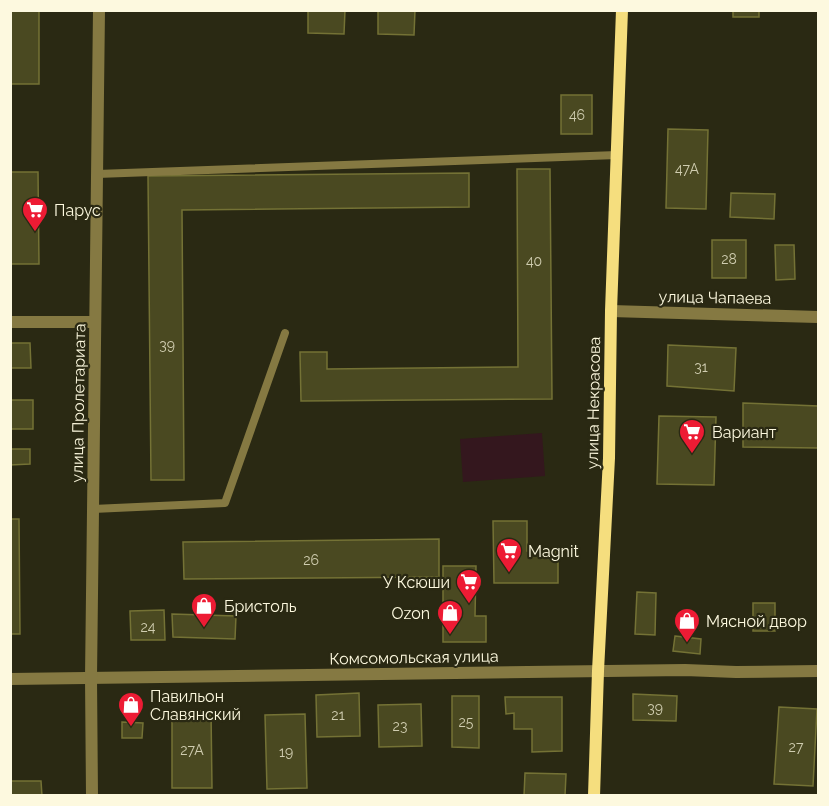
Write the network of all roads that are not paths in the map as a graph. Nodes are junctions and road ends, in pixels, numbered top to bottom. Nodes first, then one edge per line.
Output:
1 (99, 10) edge
2 (622, 10) edge
3 (617, 156) junction
4 (97, 174) junction
5 (611, 311) junction
6 (819, 316) edge
7 (10, 322) edge
8 (95, 322) junction
9 (285, 333) dead end
10 (93, 509) junction
11 (598, 670) junction
12 (819, 671) edge
13 (91, 678) junction
14 (10, 679) edge
15 (92, 795) edge
16 (594, 795) edge

1 - 4 street, улица Пролетариата
2 - 3 street, улица Некрасова
3 - 4 lane
3 - 5 street, улица Некрасова
4 - 8 street, улица Пролетариата
5 - 6 street, улица Чапаева
5 - 11 street, улица Некрасова
7 - 8 street
8 - 10 street, улица Пролетариата
9 - 10 lane
10 - 13 street, улица Пролетариата
11 - 12 street, Комсомольская улица
11 - 13 street, Комсомольская улица
11 - 16 street, улица Некрасова
13 - 14 street, Комсомольская улица
13 - 15 street, улица Пролетариата

